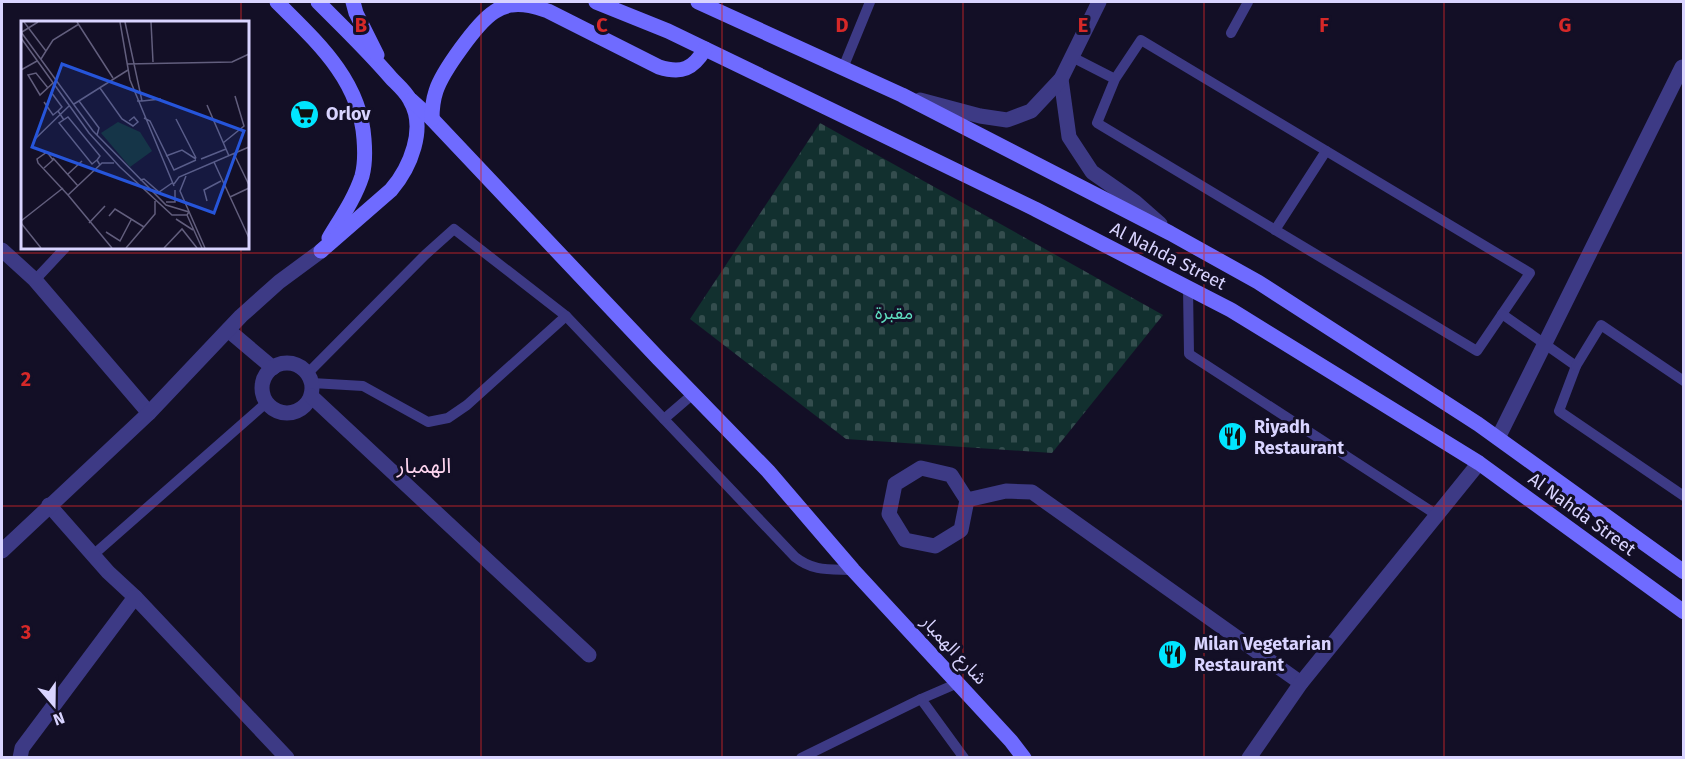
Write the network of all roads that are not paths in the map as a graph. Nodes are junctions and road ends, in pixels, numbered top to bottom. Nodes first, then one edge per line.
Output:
1 (278, 2) edge
2 (318, 2) edge
3 (353, 2) edge
4 (596, 2) edge
5 (698, 2) edge
6 (870, 2) edge
7 (1099, 2) edge
8 (1248, 2) edge
9 (1231, 33) dead end
10 (705, 49) junction
11 (1072, 57) junction
12 (1682, 67) edge
13 (383, 68) junction
14 (843, 69) junction
15 (1061, 79) junction
16 (1115, 79) junction
17 (902, 96) junction
18 (411, 100) junction
19 (432, 119) junction
20 (1326, 151) junction
21 (1275, 230) junction
22 (1170, 233) junction
23 (64, 249) edge
24 (2, 250) edge
25 (321, 250) junction
26 (34, 279) junction
27 (1188, 288) junction
28 (1502, 314) junction
29 (566, 316) junction
30 (228, 330) junction
31 (1545, 344) junction
32 (1576, 366) junction
33 (273, 368) junction
34 (1683, 381) edge
35 (310, 384) junction
36 (693, 394) junction
37 (266, 402) junction
38 (149, 413) junction
39 (664, 419) junction
40 (1498, 438) junction
41 (1479, 463) junction
42 (1683, 496) edge
43 (967, 501) junction
44 (49, 505) junction
45 (1437, 515) junction
46 (5, 541) edge
47 (92, 556) junction
48 (853, 570) junction
49 (1683, 572) edge
50 (135, 597) junction
51 (1683, 612) edge
52 (589, 656) dead end
53 (958, 683) junction
54 (1301, 683) junction
55 (921, 699) junction
56 (20, 758) edge
57 (287, 758) edge
58 (801, 758) edge
59 (964, 758) edge
60 (1024, 758) edge
61 (1249, 758) edge

1 - 25 main road
2 - 13 main road
3 - 13 main road
4 - 10 main road, Al Nahda Street
5 - 14 main road, Al Nahda Street
6 - 14 lane
7 - 11 street
8 - 9 lane
10 - 19 main road
10 - 27 main road, Al Nahda Street
11 - 15 street
11 - 16 lane
12 - 31 street
13 - 18 main road, شارع الهمبار
14 - 17 main road, Al Nahda Street
15 - 17 street
15 - 22 street
16 - 20 lane
16 - 21 lane
17 - 22 main road, Al Nahda Street
18 - 19 main road, شارع الهمبار
18 - 25 main road
19 - 36 main road, شارع الهمبار
20 - 21 lane
20 - 28 lane
21 - 28 lane
22 - 40 main road, Al Nahda Street
23 - 26 lane
24 - 26 street
25 - 30 street
26 - 38 street
27 - 41 main road, Al Nahda Street
27 - 45 lane
28 - 31 lane
29 - 35 lane
29 - 35 lane
29 - 39 lane
30 - 33 street
30 - 38 street
31 - 32 lane
31 - 40 street
32 - 34 lane
32 - 42 lane
33 - 35 street
33 - 37 street
35 - 37 street
35 - 52 street
36 - 39 lane
36 - 48 main road, شارع الهمبار
37 - 47 lane
38 - 44 street
39 - 48 lane
40 - 49 main road, Al Nahda Street
41 - 45 street
41 - 51 main road, Al Nahda Street
43 - 43 street
43 - 54 street
44 - 46 street
44 - 47 street
45 - 54 street
47 - 50 street
48 - 53 main road, شارع الهمبار
50 - 56 street
50 - 57 street
53 - 55 lane
53 - 60 main road, شارع الهمبار
54 - 61 street
55 - 58 lane
55 - 59 lane

